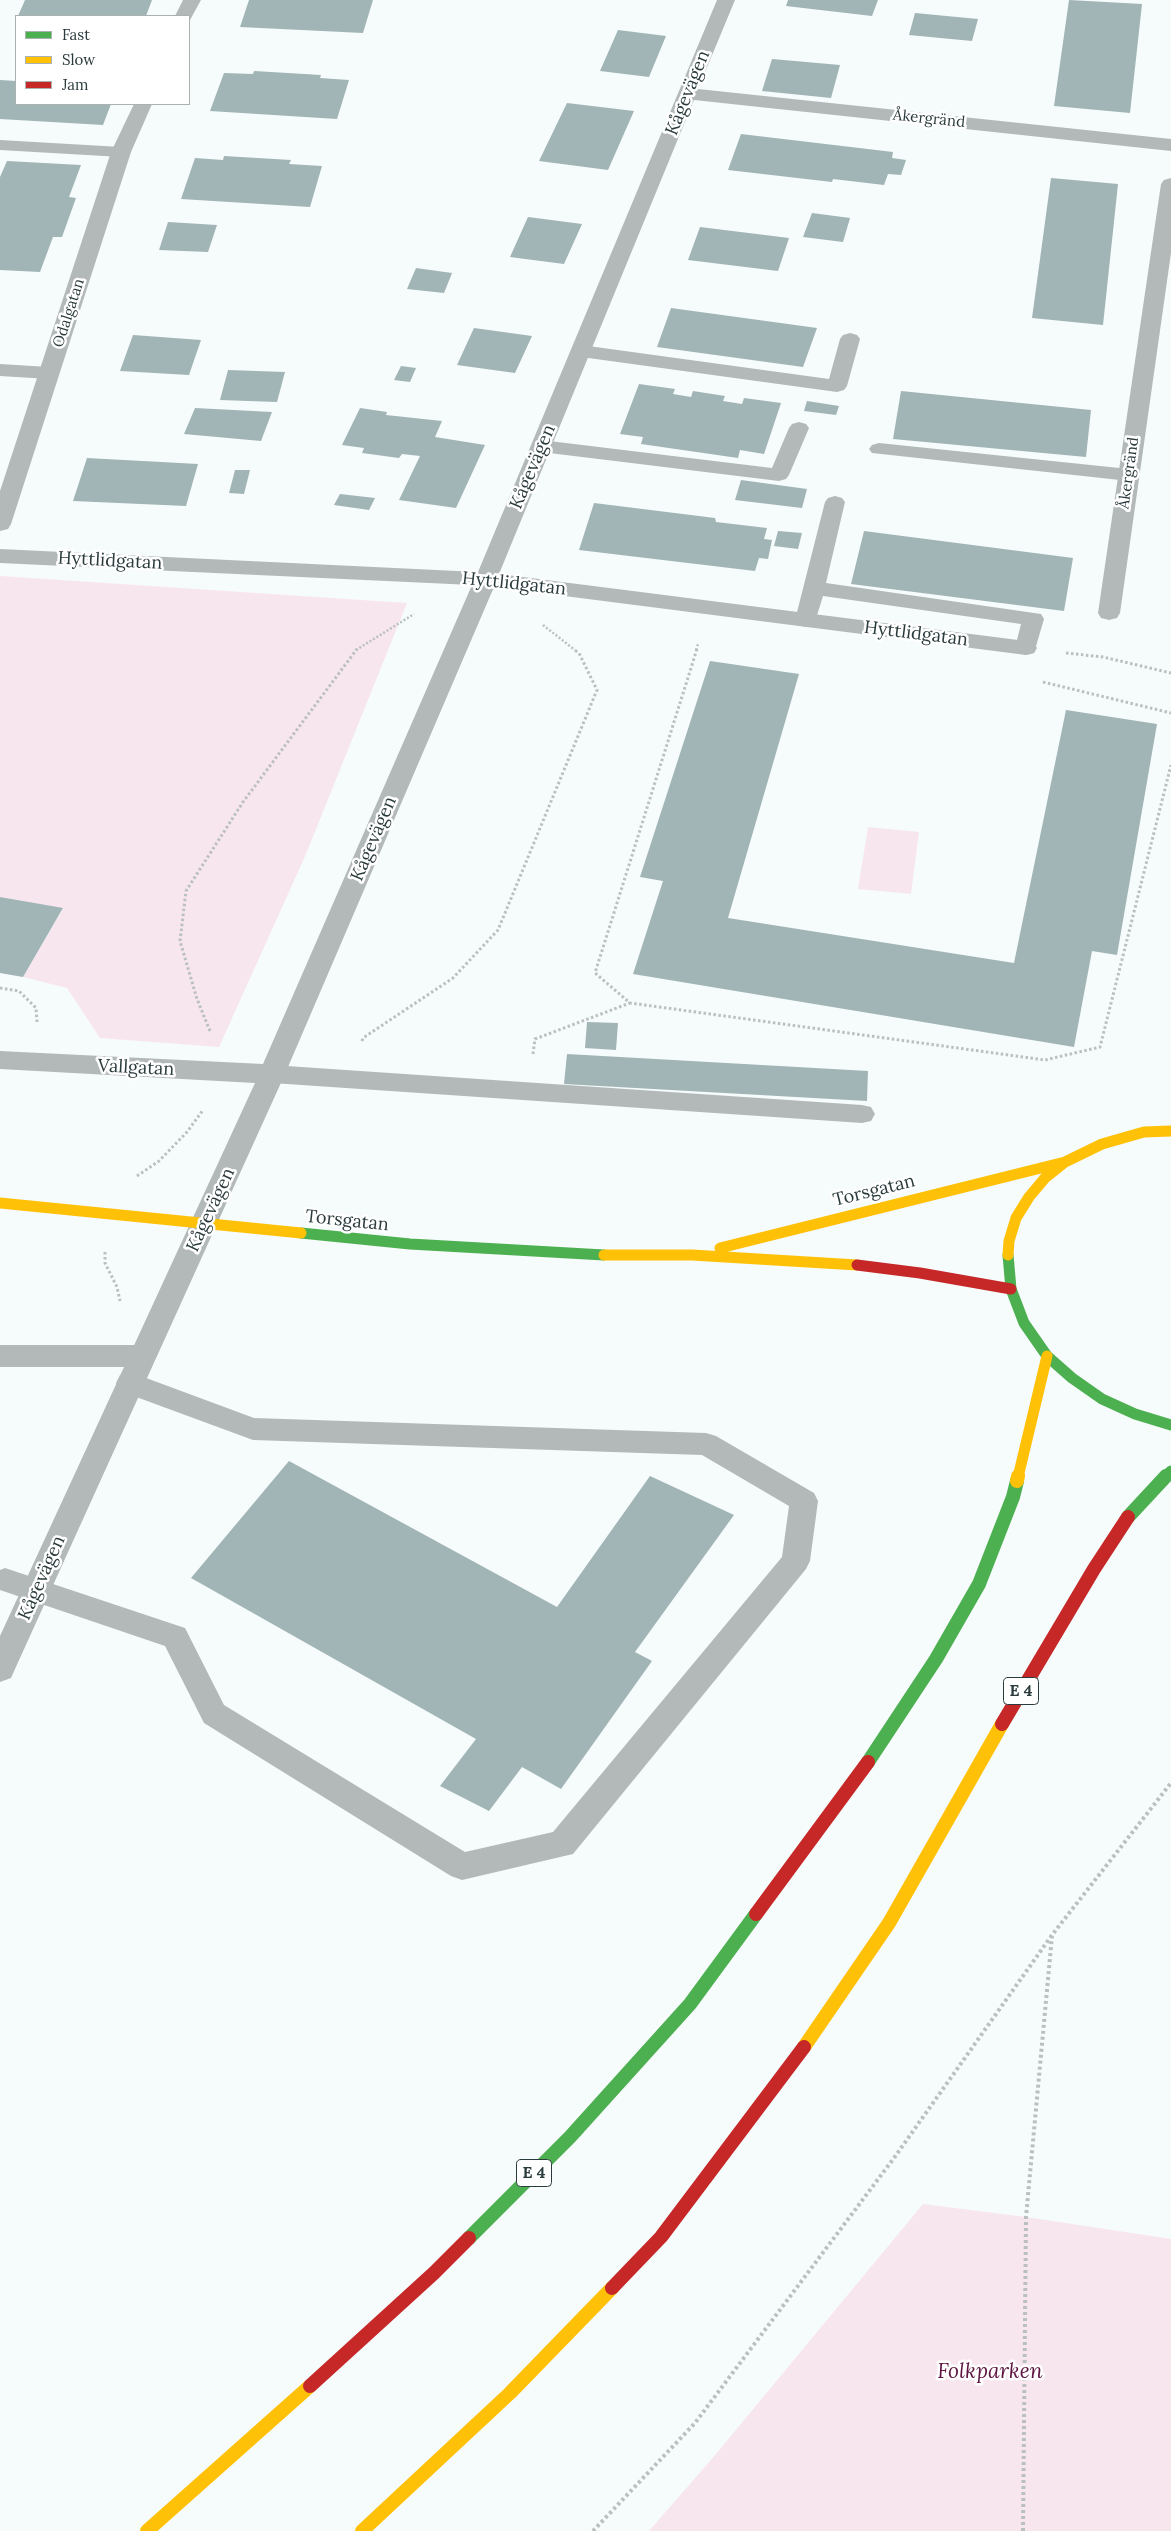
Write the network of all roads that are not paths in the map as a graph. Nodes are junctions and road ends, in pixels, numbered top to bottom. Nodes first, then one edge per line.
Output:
1 (192, 0) edge
2 (726, 0) edge
3 (184, 15) edge
4 (688, 94) junction
5 (143, 105) edge
6 (1171, 144) edge
7 (0, 145) edge
8 (121, 152) junction
9 (1171, 184) edge
10 (850, 339) dead end
11 (581, 351) junction
12 (0, 370) edge
13 (49, 373) junction
14 (799, 428) dead end
15 (541, 446) junction
16 (878, 448) dead end
17 (1129, 475) junction
18 (835, 502) dead end
19 (0, 524) edge
20 (0, 556) edge
21 (486, 579) junction
22 (814, 588) junction
23 (1109, 614) dead end
24 (806, 620) junction
25 (1016, 646) joint
26 (0, 1060) edge
27 (272, 1074) junction
28 (862, 1114) dead end
29 (1171, 1131) edge
30 (1065, 1162) junction
31 (0, 1203) edge
32 (205, 1224) junction
33 (692, 1255) junction
34 (1011, 1289) junction
35 (0, 1356) edge
36 (142, 1356) junction
37 (1047, 1356) junction
38 (130, 1383) junction
39 (1171, 1425) edge
40 (1171, 1471) edge
41 (5, 1580) dead end
42 (36, 1591) junction
43 (0, 1669) edge
44 (147, 2531) edge
45 (362, 2531) edge

1 - 3 street
2 - 4 street, Kågevägen
4 - 6 street, Åkergränd
4 - 11 street, Kågevägen
5 - 8 street, Odalgatan
7 - 8 lane
8 - 13 street, Odalgatan
9 - 17 street, Åkergränd
10 - 11 lane
11 - 15 street, Kågevägen
12 - 13 lane
13 - 19 street, Odalgatan
14 - 15 lane
15 - 21 street, Kågevägen
16 - 17 lane
17 - 23 street, Åkergränd
18 - 22 lane
20 - 21 street, Hyttlidgatan
21 - 24 street, Hyttlidgatan
21 - 27 street, Kågevägen
22 - 24 lane
22 - 25 lane
24 - 25 street, Hyttlidgatan
26 - 27 street, Vallgatan
27 - 28 lane
27 - 32 street, Kågevägen
29 - 30 main road
30 - 33 main road, Torsgatan
30 - 34 main road
31 - 32 main road, Torsgatan
32 - 33 main road, Torsgatan
32 - 36 street, Kågevägen
33 - 34 main road, Torsgatan
34 - 37 main road
35 - 36 lane
36 - 38 street, Kågevägen
37 - 39 main road
37 - 44 main road, E 4
38 - 42 street, Kågevägen
38 - 42 lane
40 - 45 main road, E 4
41 - 42 lane
42 - 43 street, Kågevägen

